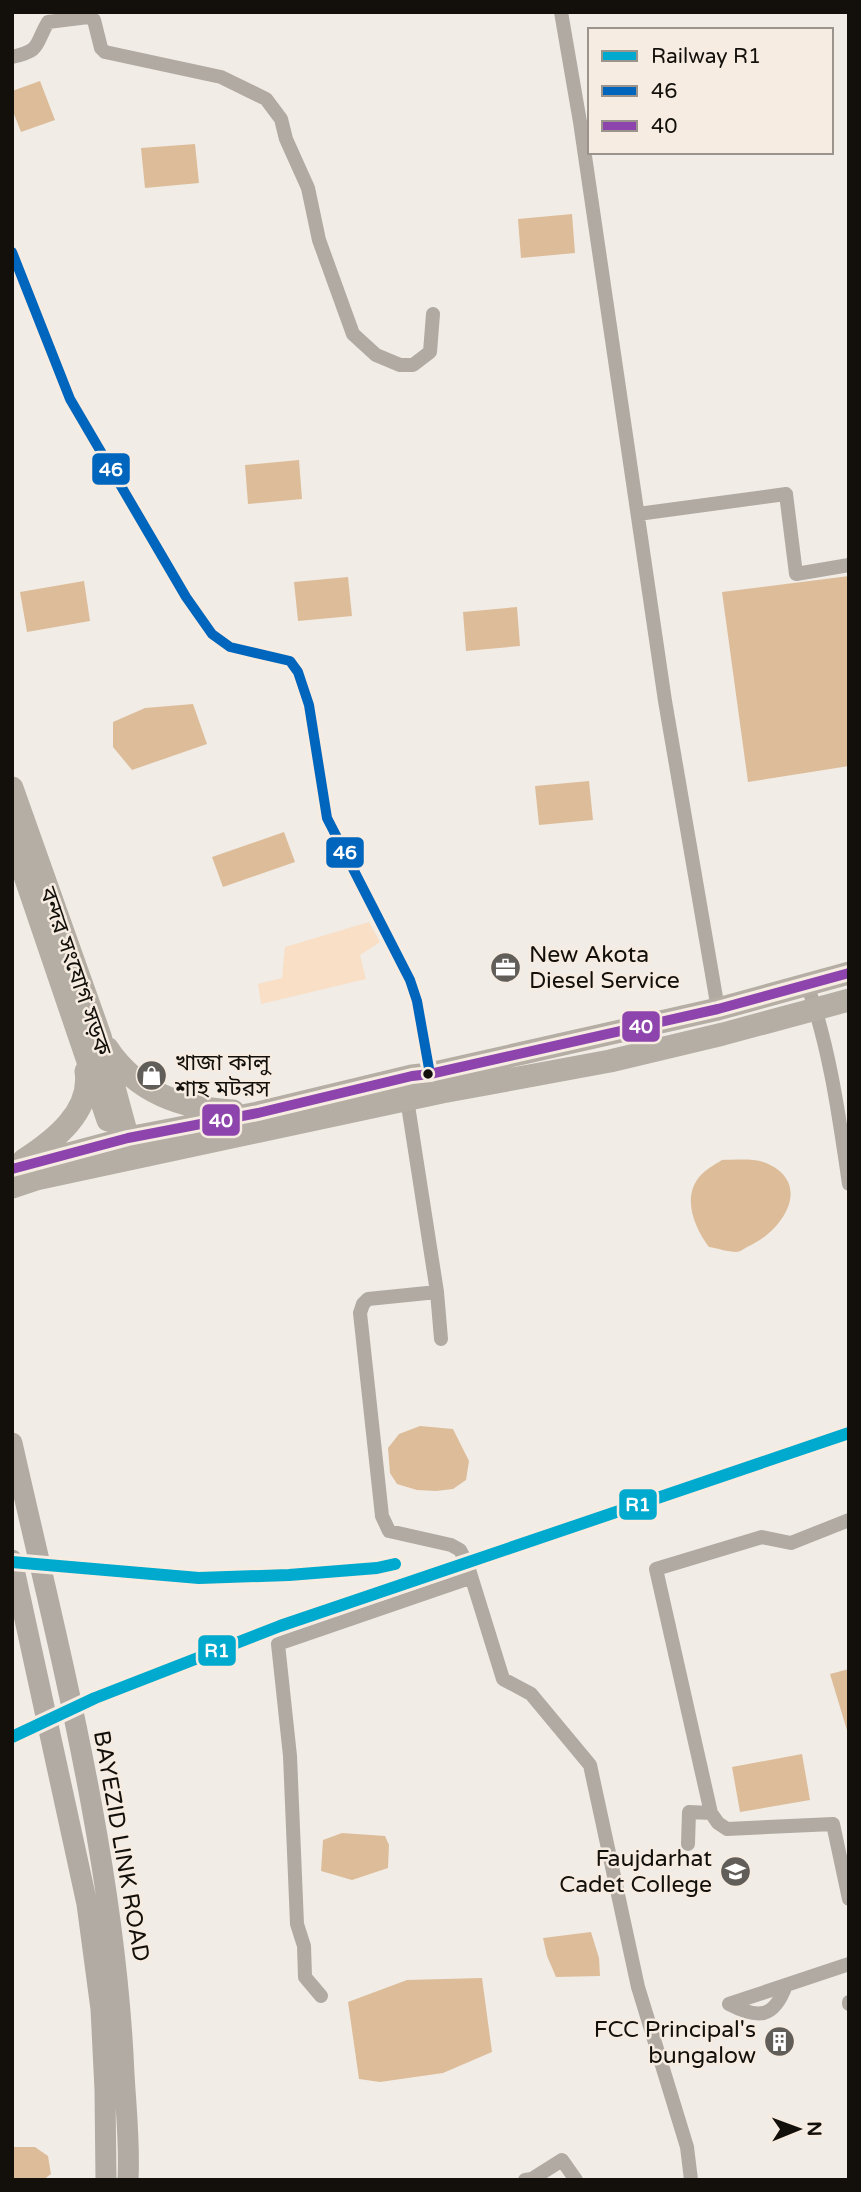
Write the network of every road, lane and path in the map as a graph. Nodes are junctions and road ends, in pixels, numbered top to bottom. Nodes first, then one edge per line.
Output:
1 (561, 12) edge
2 (12, 57) edge
3 (12, 252) edge
4 (433, 314) dead end
5 (638, 514) junction
6 (849, 565) edge
7 (12, 788) edge
8 (12, 838) edge
9 (849, 973) edge
10 (807, 984) junction
11 (849, 1000) edge
12 (816, 1008) junction
13 (718, 1009) junction
14 (91, 1040) junction
15 (430, 1074) junction
16 (407, 1099) junction
17 (258, 1113) junction
18 (124, 1149) junction
19 (12, 1168) edge
20 (849, 1184) edge
21 (12, 1187) edge
22 (437, 1292) junction
23 (441, 1339) dead end
24 (12, 1443) edge
25 (849, 1520) edge
26 (12, 1560) edge
27 (470, 1578) junction
28 (711, 1813) junction
29 (688, 1844) dead end
30 (849, 1899) edge
31 (849, 1964) edge
32 (786, 1986) dead end
33 (321, 1996) dead end
34 (111, 2008) junction
35 (106, 2180) edge
36 (128, 2180) edge
37 (525, 2180) edge
38 (576, 2180) edge
39 (691, 2180) edge

1 - 5 street
2 - 4 street
3 - 15 street
5 - 6 street
5 - 13 street
7 - 14 highway, বন্দর সংযোগ সড়ক
8 - 14 highway, বন্দর সংযোগ সড়ক
9 - 10 highway
10 - 12 street
10 - 13 highway
11 - 12 highway
12 - 16 highway
12 - 20 street
13 - 15 highway
14 - 17 highway
14 - 18 highway, বন্দর সংযোগ সড়ক
14 - 19 highway
15 - 17 highway
16 - 18 highway
16 - 22 street
17 - 18 highway
18 - 19 highway
18 - 21 highway
22 - 23 street
22 - 27 street
24 - 34 main road, BAYEZID LINK ROAD
25 - 28 street
26 - 34 main road, BAYEZID LINK ROAD
27 - 33 street
27 - 39 street
28 - 29 street
28 - 30 street
31 - 32 street
34 - 35 main road, BAYEZID LINK ROAD
34 - 36 main road, BAYEZID LINK ROAD
37 - 38 street

